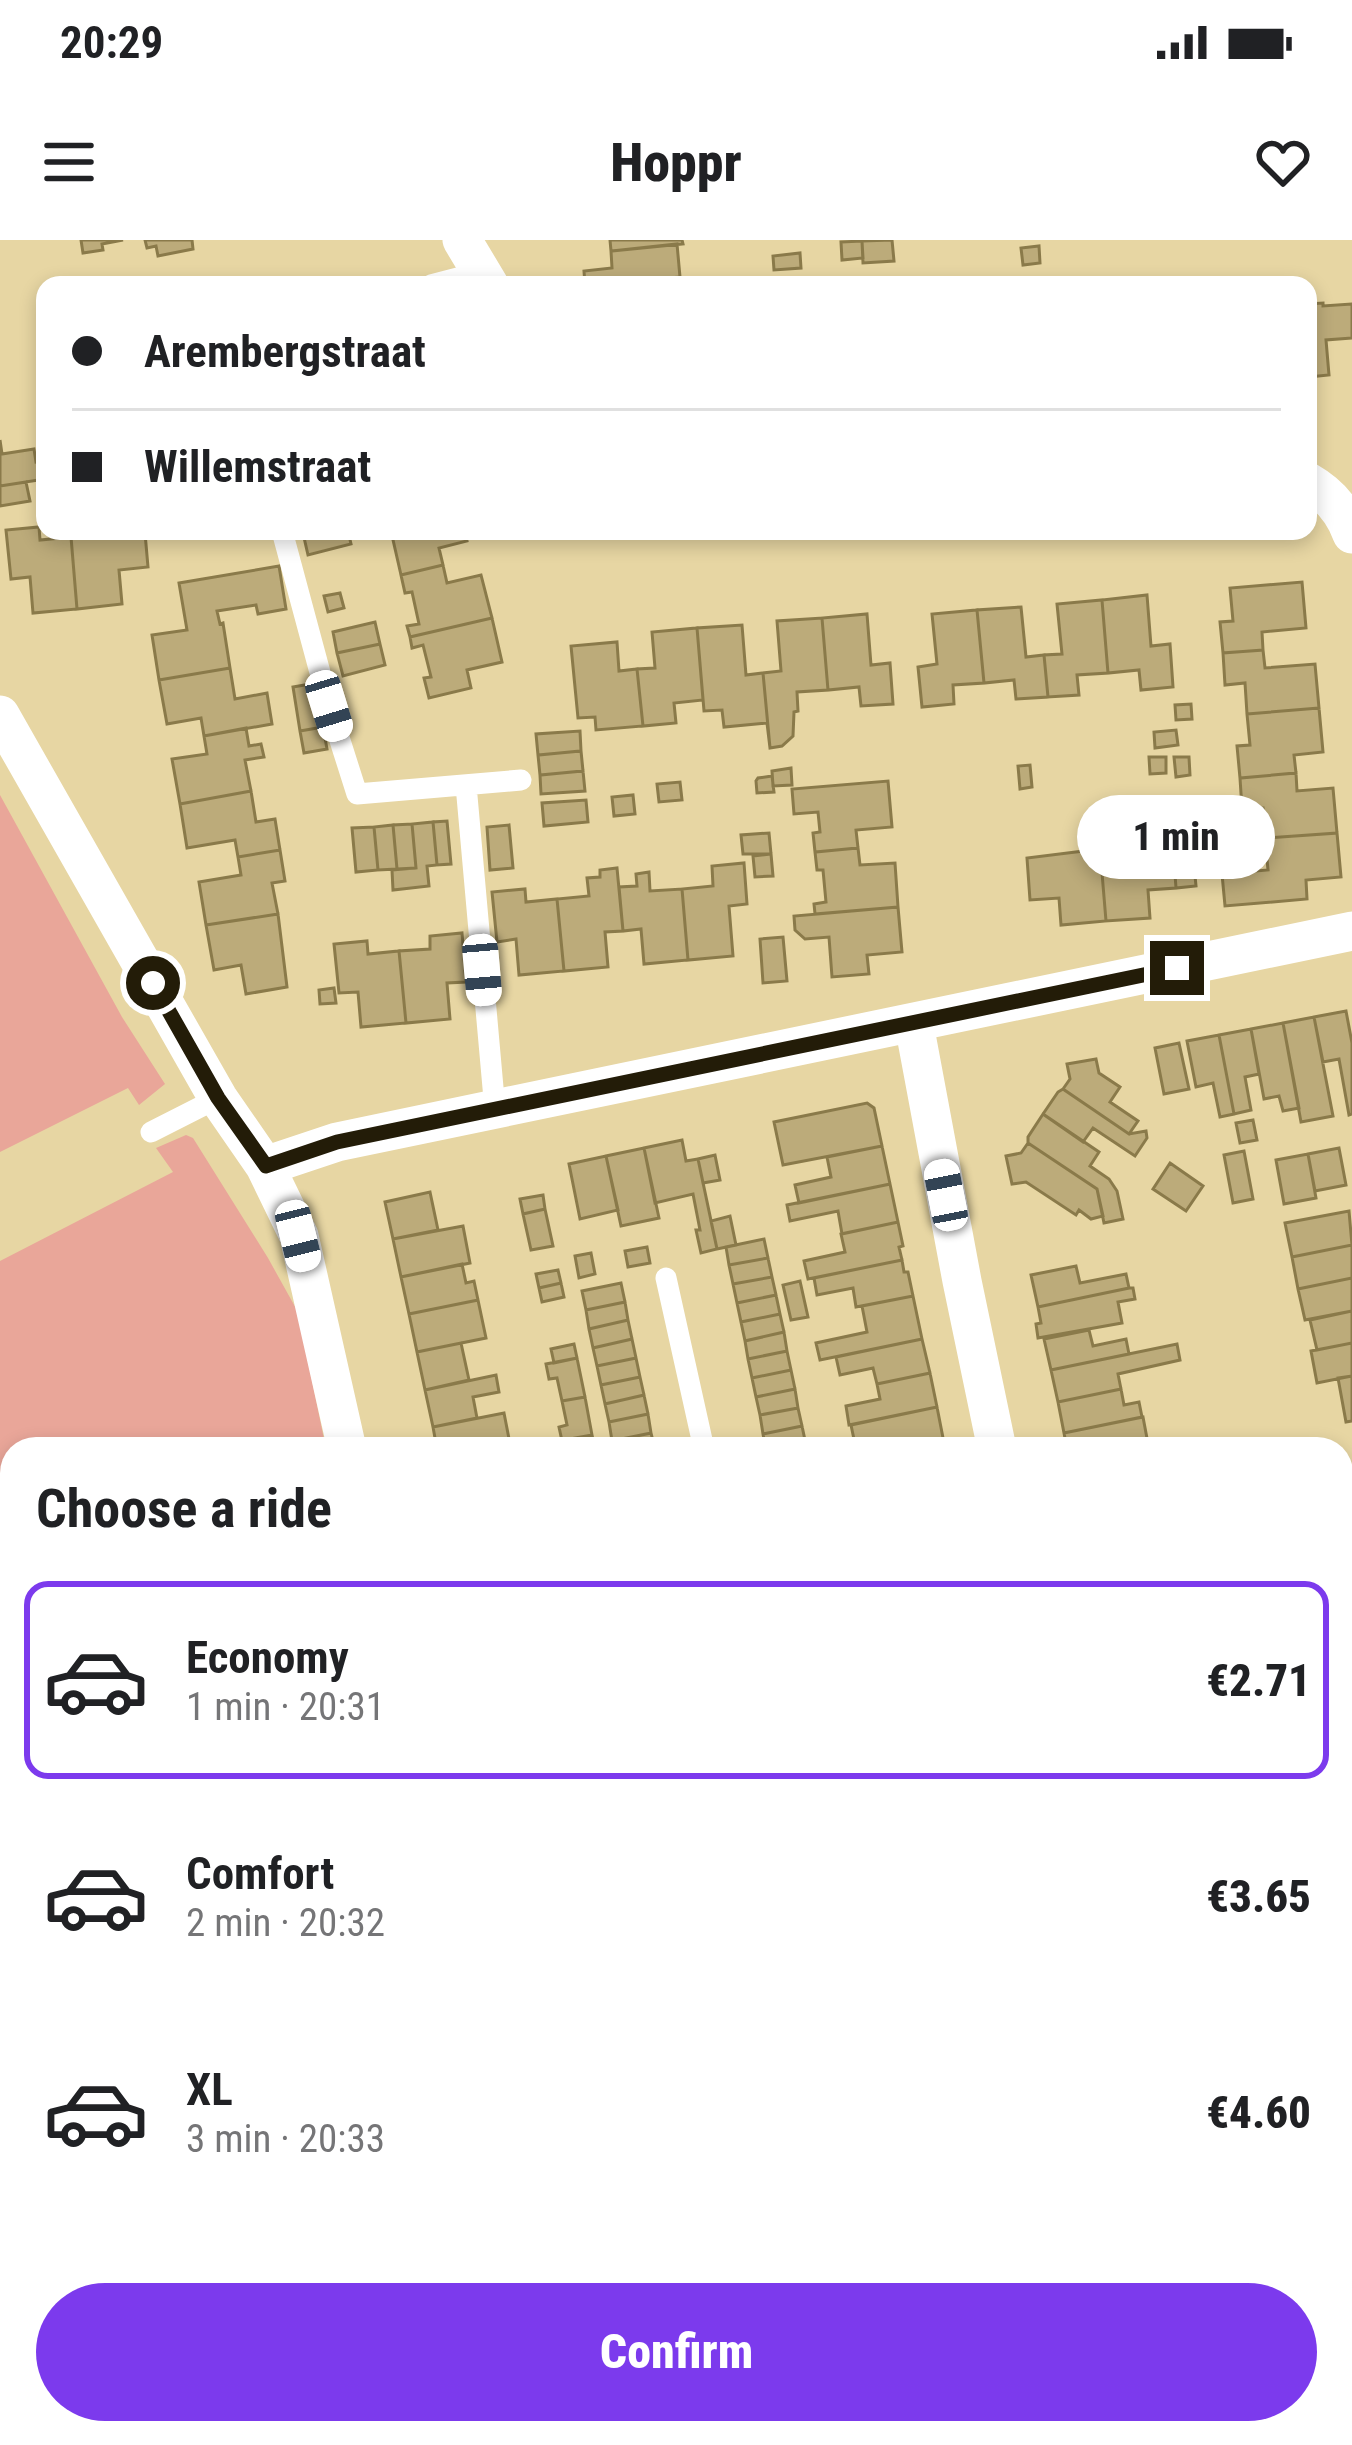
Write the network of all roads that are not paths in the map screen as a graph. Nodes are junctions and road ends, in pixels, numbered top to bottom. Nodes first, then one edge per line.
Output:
1 (1317, 487) edge
2 (1352, 534) edge
3 (284, 540) edge
4 (0, 715) edge
5 (521, 780) dead end
6 (466, 784) junction
7 (1352, 932) edge
8 (914, 1024) junction
9 (218, 1098) junction
10 (495, 1110) junction
11 (151, 1132) dead end
12 (266, 1166) junction
13 (666, 1278) dead end
14 (344, 1437) edge
15 (701, 1437) edge
16 (995, 1437) edge

1 - 2 street
3 - 6 lane
4 - 9 street
5 - 6 lane
6 - 10 lane
7 - 8 street
8 - 10 street
8 - 16 street
9 - 11 lane
9 - 12 street
10 - 12 street
12 - 14 street
13 - 15 lane

